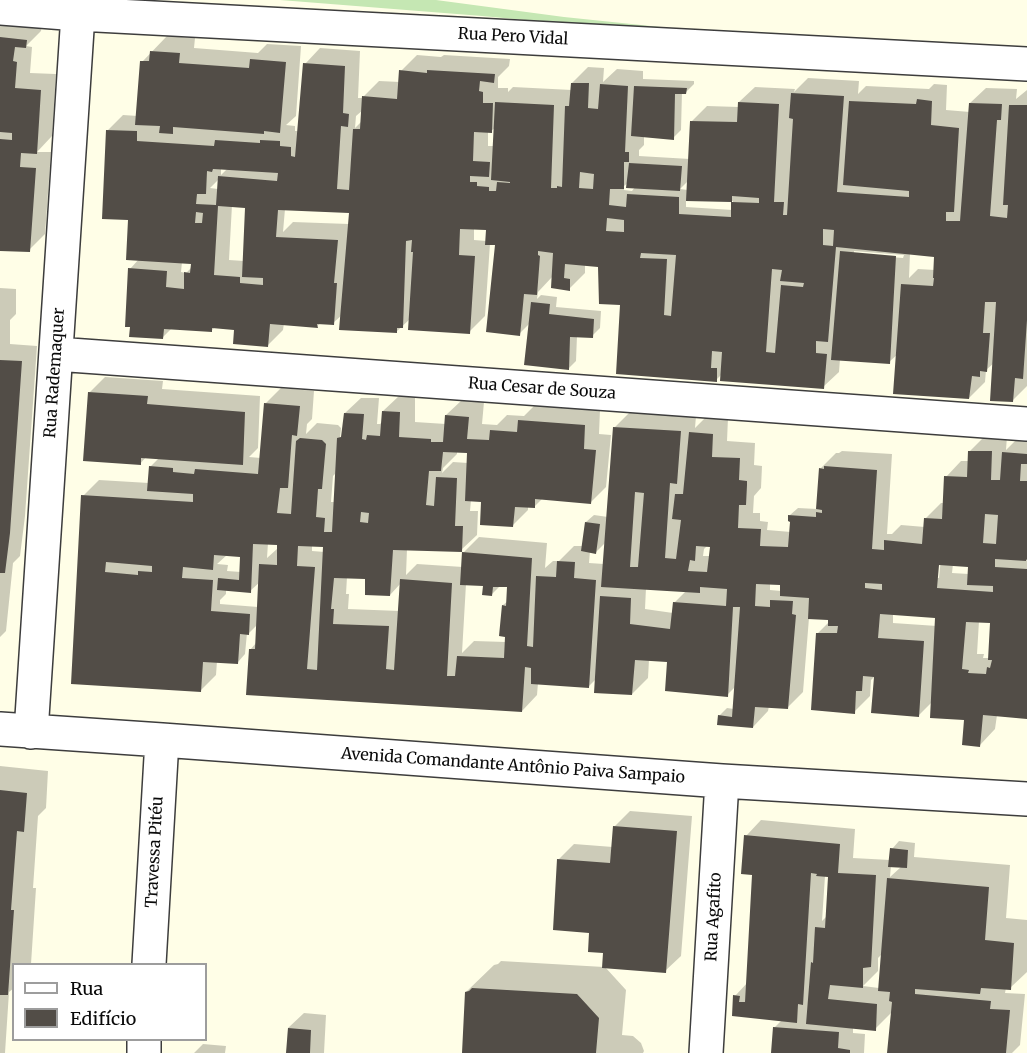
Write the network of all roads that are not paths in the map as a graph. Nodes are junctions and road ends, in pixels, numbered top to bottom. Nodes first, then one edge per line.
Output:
1 (0, 8) edge
2 (78, 14) junction
3 (1027, 64) edge
4 (56, 354) junction
5 (1027, 424) edge
6 (16, 730) edge
7 (162, 740) junction
8 (722, 781) junction
9 (1027, 799) edge
10 (148, 963) edge
11 (706, 1053) edge

1 - 2 street, Rua Pero Vidal
2 - 3 street, Rua Pero Vidal
2 - 4 street, Rua Rademaquer
4 - 5 street, Rua Cesar de Souza
4 - 6 street, Rua Rademaquer
6 - 7 street, Avenida Comandante Antônio Paiva Sampaio
7 - 8 street, Avenida Comandante Antônio Paiva Sampaio
7 - 10 street, Travessa Pitéu
8 - 9 street, Avenida Comandante Antônio Paiva Sampaio
8 - 11 street, Rua Agafito

